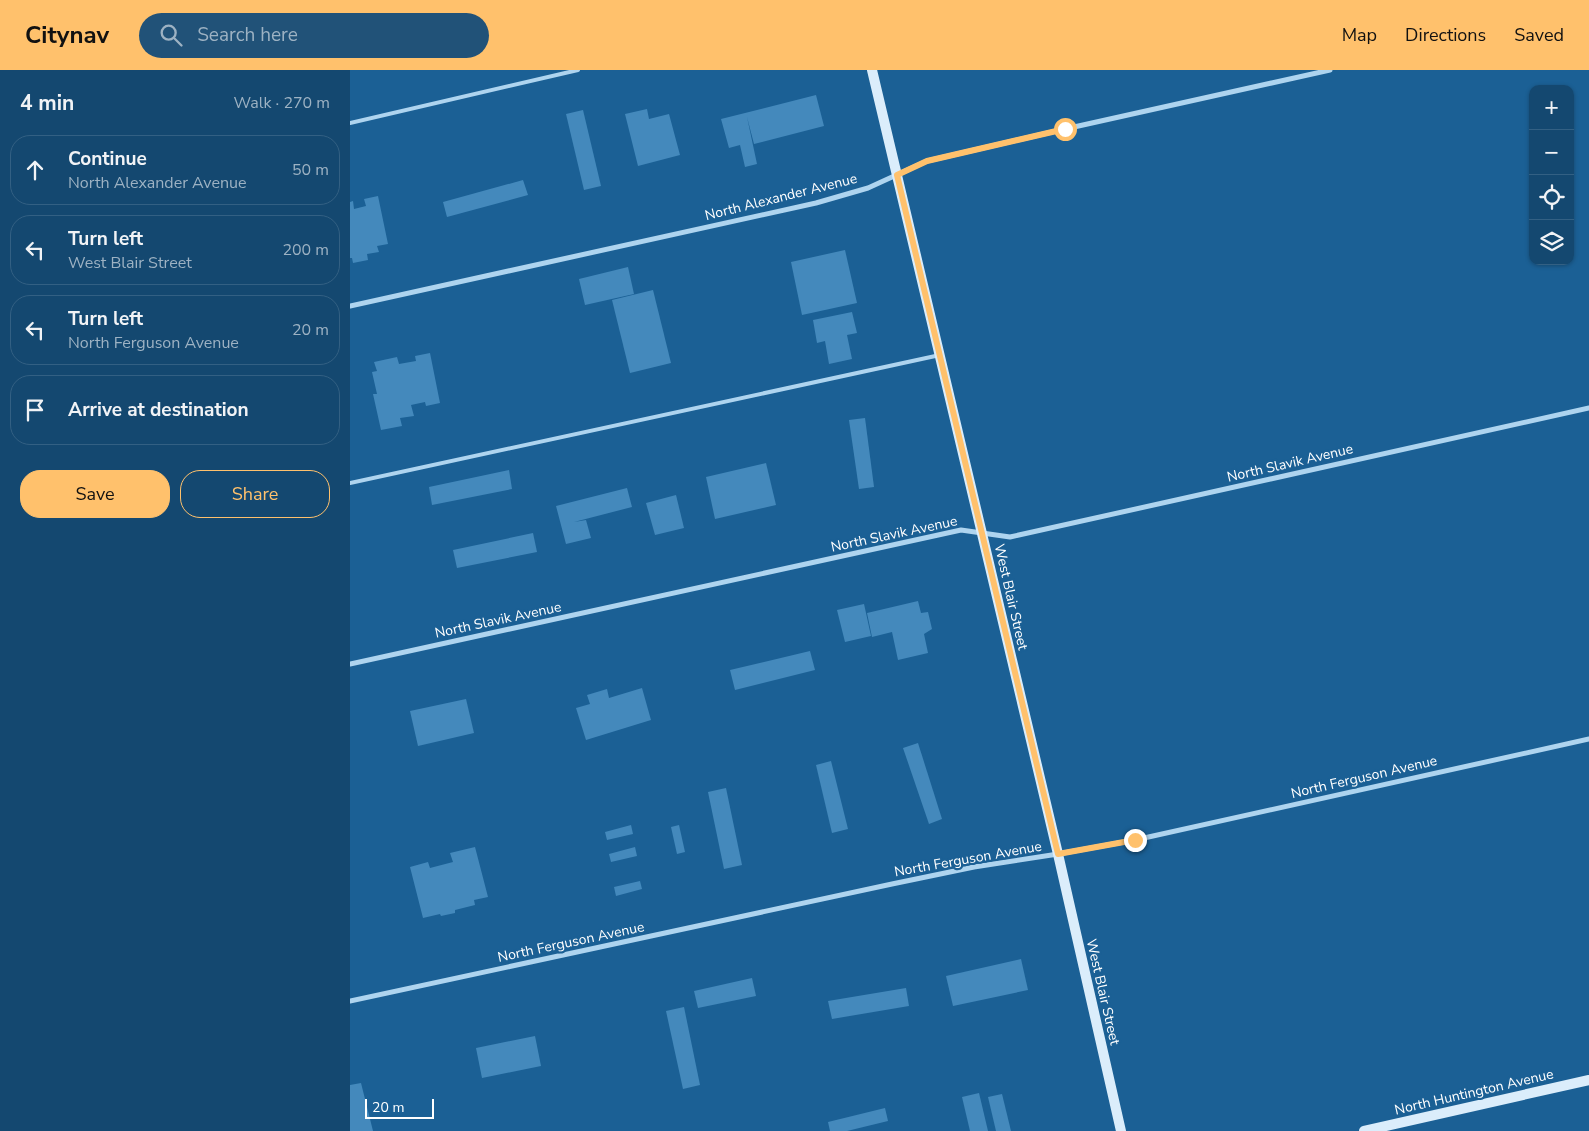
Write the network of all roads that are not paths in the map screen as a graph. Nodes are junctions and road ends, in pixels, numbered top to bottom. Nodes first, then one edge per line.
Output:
1 (578, 70) edge
2 (872, 70) edge
3 (1330, 70) edge
4 (350, 123) edge
5 (897, 175) junction
6 (350, 306) edge
7 (940, 355) junction
8 (1589, 408) edge
9 (350, 483) edge
10 (982, 533) junction
11 (350, 664) edge
12 (1589, 739) edge
13 (1058, 854) junction
14 (350, 1001) edge
15 (1589, 1080) edge
16 (1121, 1131) edge
17 (1364, 1131) edge

1 - 4 lane
2 - 5 street, West Blair Street
3 - 5 street, North Alexander Avenue
5 - 6 street, North Alexander Avenue
5 - 7 street, West Blair Street
7 - 9 lane
7 - 10 street, West Blair Street
8 - 10 street, North Slavik Avenue
10 - 11 street, North Slavik Avenue
10 - 13 street, West Blair Street
12 - 13 street, North Ferguson Avenue
13 - 14 street, North Ferguson Avenue
13 - 16 street, West Blair Street
15 - 17 street, North Huntington Avenue

